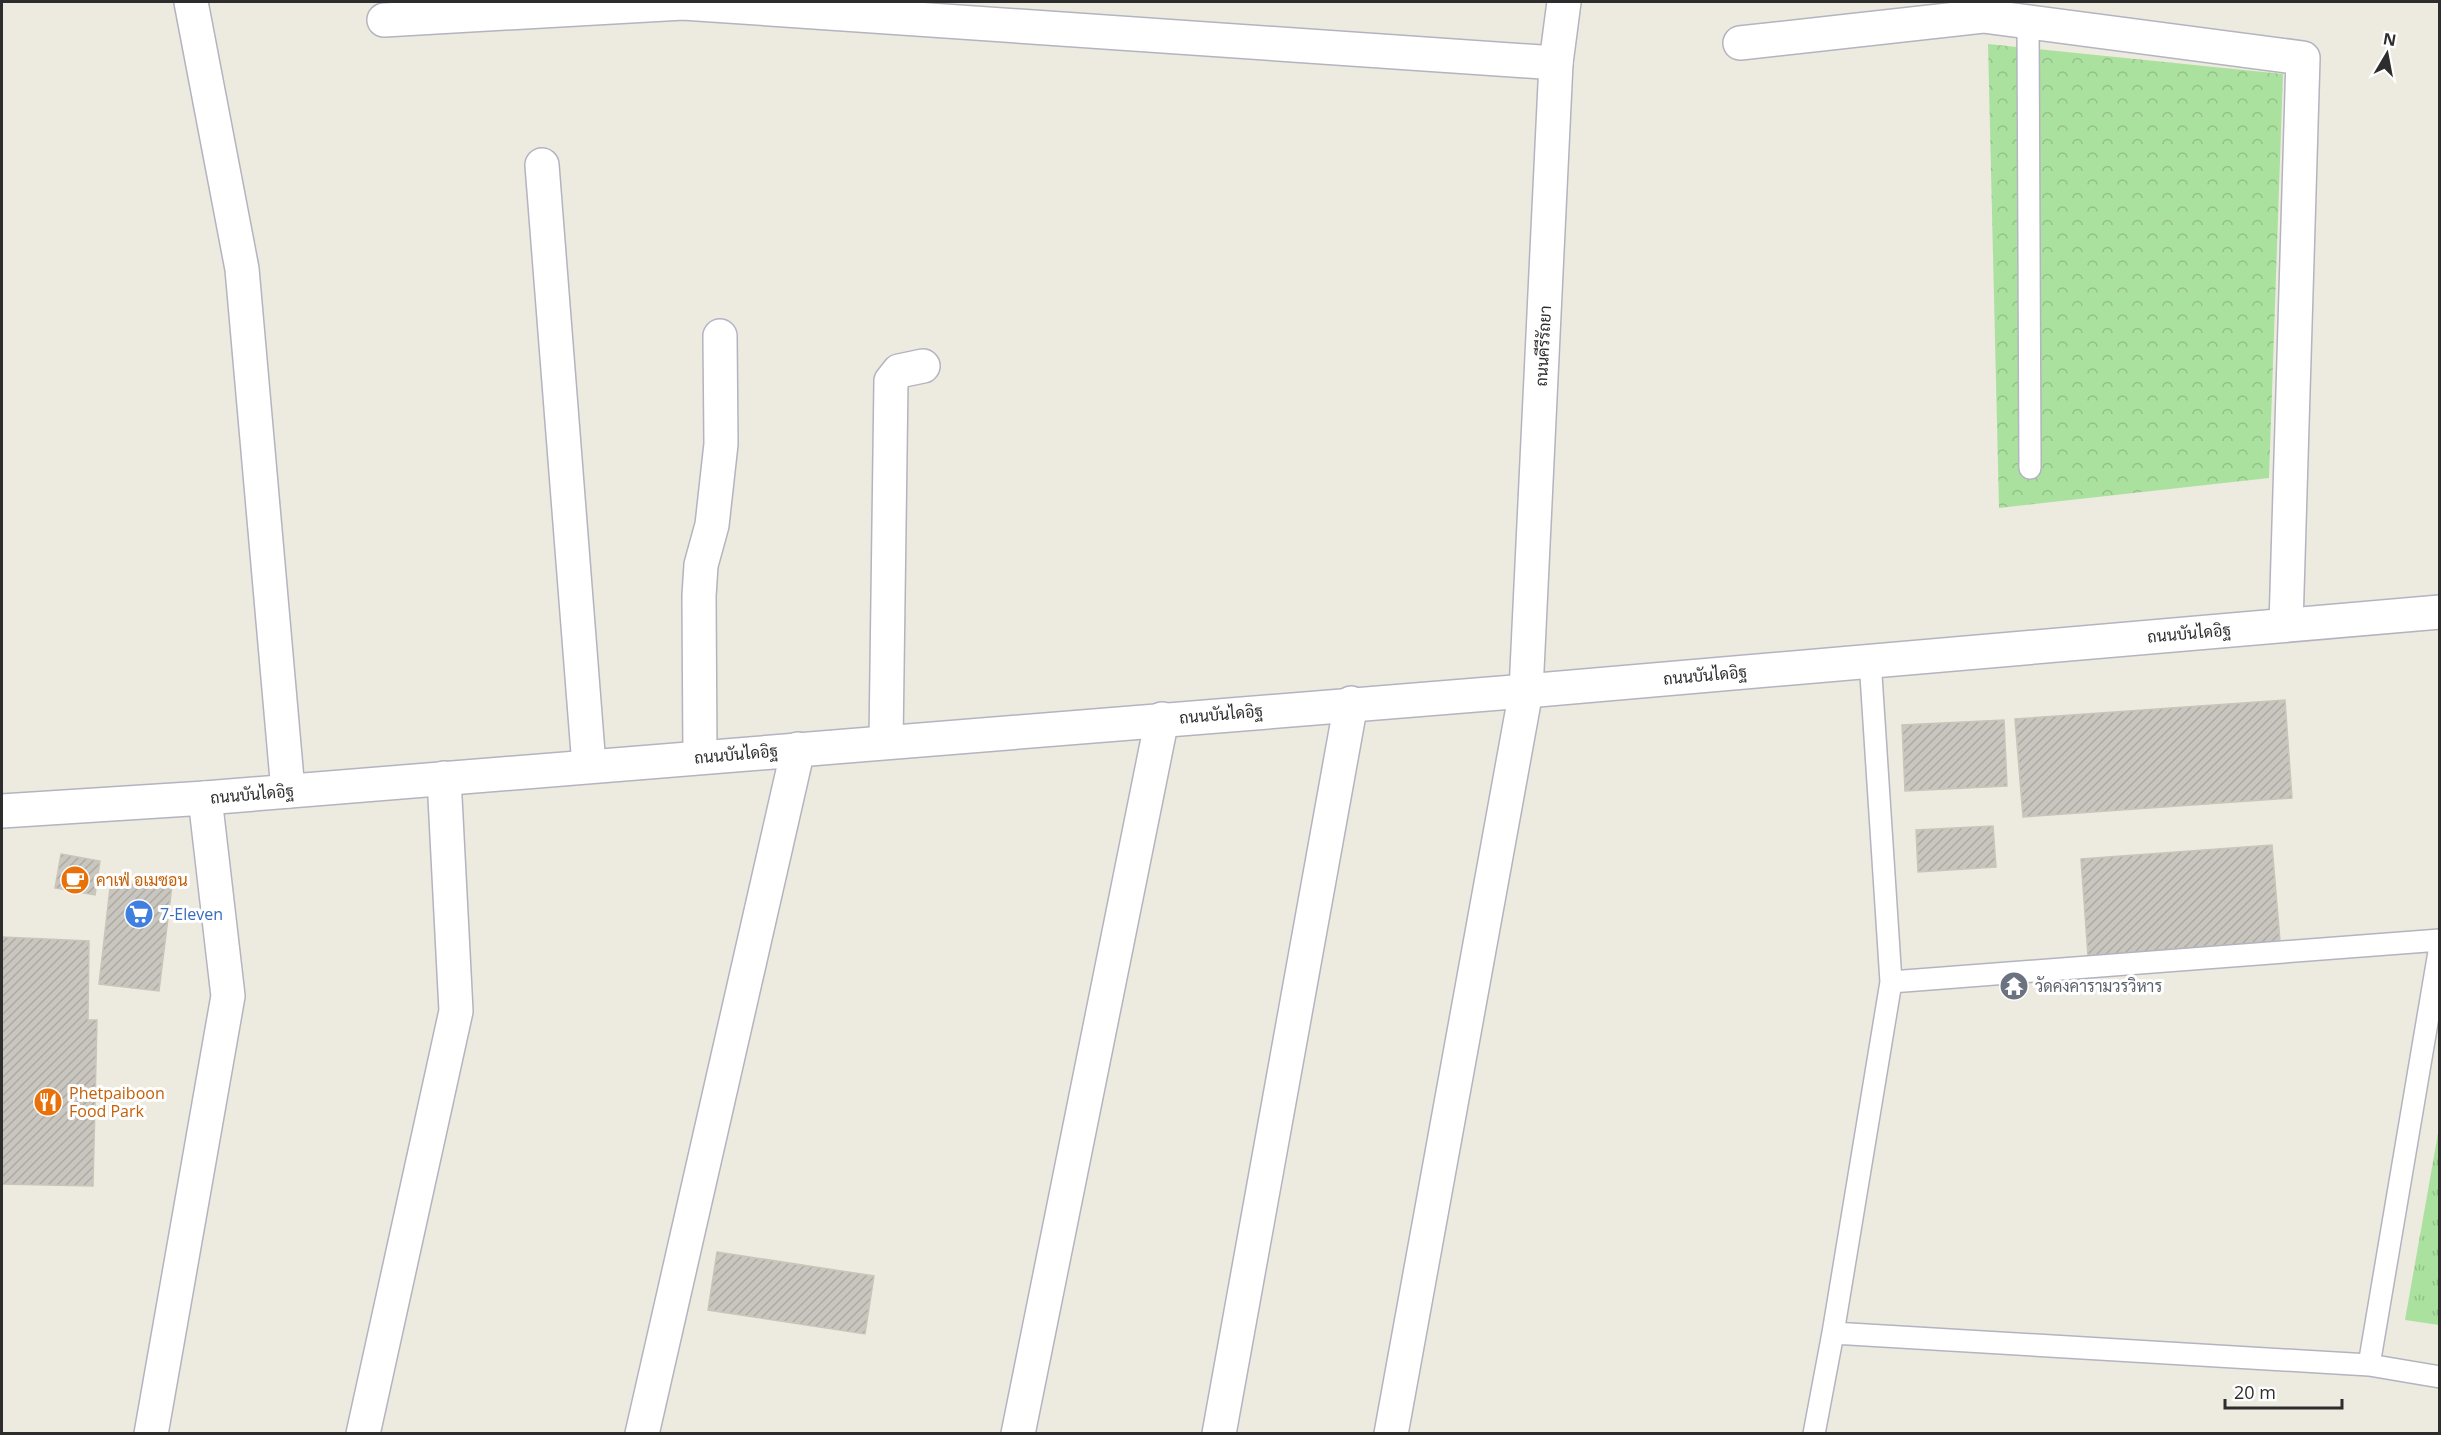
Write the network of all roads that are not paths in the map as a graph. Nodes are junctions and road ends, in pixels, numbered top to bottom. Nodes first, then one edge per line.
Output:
1 (191, 2) edge
2 (1564, 2) edge
3 (457, 9) edge
4 (384, 20) dead end
5 (2028, 22) junction
6 (1740, 43) dead end
7 (1556, 63) junction
8 (542, 165) dead end
9 (720, 336) dead end
10 (923, 366) dead end
11 (2030, 468) dead end
12 (2439, 612) edge
13 (2286, 625) junction
14 (1870, 660) junction
15 (1527, 691) junction
16 (1351, 704) junction
17 (1162, 719) junction
18 (886, 742) junction
19 (798, 749) junction
20 (700, 757) junction
21 (589, 766) junction
22 (444, 778) junction
23 (288, 791) junction
24 (205, 798) junction
25 (2, 811) edge
26 (2439, 940) edge
27 (2439, 946) edge
28 (1891, 982) junction
29 (1833, 1333) junction
30 (2370, 1365) junction
31 (2439, 1377) edge
32 (151, 1434) edge
33 (363, 1434) edge
34 (642, 1434) edge
35 (1018, 1434) edge
36 (1219, 1434) edge
37 (1392, 1434) edge
38 (1814, 1434) edge

1 - 23 street
2 - 7 street, ถนนคีรีรัถยา
3 - 4 street
3 - 7 street
5 - 6 street
5 - 11 lane
5 - 13 street
7 - 15 street, ถนนคีรีรัถยา
8 - 21 street
9 - 20 street
10 - 18 street
12 - 13 street, ถนนบันไดอิฐ
13 - 14 street, ถนนบันไดอิฐ
14 - 15 street, ถนนบันไดอิฐ
14 - 28 lane
15 - 16 street, ถนนบันไดอิฐ
15 - 37 street, ถนนคีรีรัถยา
16 - 17 street, ถนนบันไดอิฐ
16 - 36 street
17 - 18 street, ถนนบันไดอิฐ
17 - 35 street
18 - 19 street, ถนนบันไดอิฐ
19 - 20 street, ถนนบันไดอิฐ
19 - 34 street
20 - 21 street, ถนนบันไดอิฐ
21 - 22 street, ถนนบันไดอิฐ
22 - 23 street, ถนนบันไดอิฐ
22 - 33 street
23 - 24 street, ถนนบันไดอิฐ
24 - 25 street, ถนนบันไดอิฐ
24 - 32 street
26 - 28 lane
27 - 30 lane
28 - 29 lane
29 - 30 lane
29 - 38 lane
30 - 31 lane

